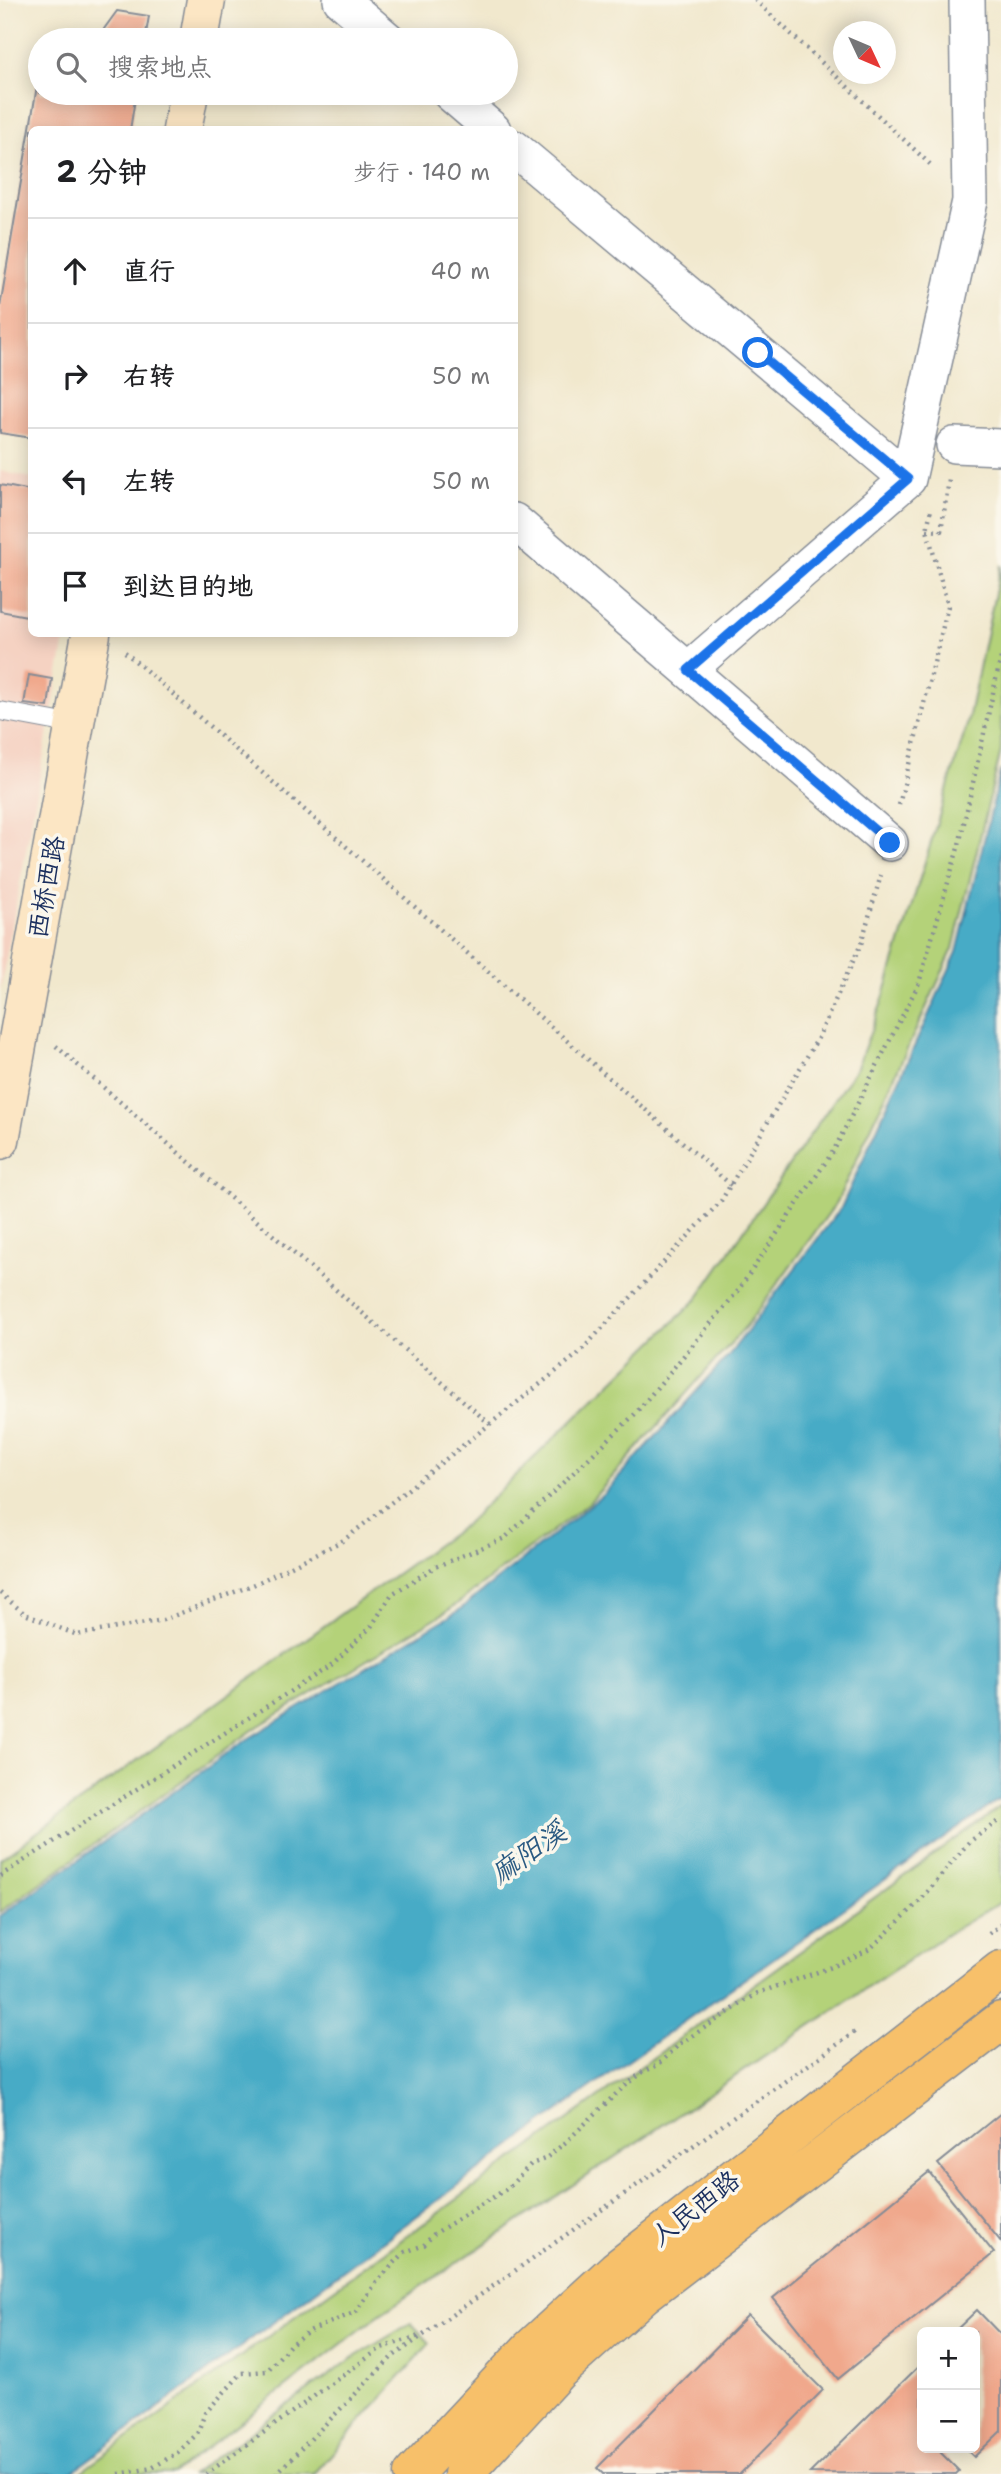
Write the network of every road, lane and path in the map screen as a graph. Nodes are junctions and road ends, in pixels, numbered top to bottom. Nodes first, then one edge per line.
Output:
1 (206, 0) edge
2 (341, 0) edge
3 (755, 0) edge
4 (968, 0) edge
5 (201, 28) edge
6 (374, 28) edge
7 (187, 105) edge
8 (464, 105) edge
9 (184, 126) edge
10 (488, 126) edge
11 (518, 151) edge
12 (970, 201) junction
13 (954, 445) joint
14 (1001, 447) edge
15 (908, 479) junction
16 (518, 524) edge
17 (103, 638) edge
18 (1001, 657) edge
19 (688, 670) junction
20 (0, 711) edge
21 (75, 725) junction
22 (890, 843) junction
23 (22, 1017) junction
24 (0, 1140) edge
25 (731, 1185) junction
26 (491, 1425) junction
27 (0, 1592) edge
28 (1001, 1819) edge
29 (0, 1876) edge
30 (1001, 1924) edge
31 (990, 1955) edge
32 (1001, 2021) edge
33 (860, 2028) dead end
34 (423, 2334) junction
35 (119, 2474) edge
36 (205, 2474) edge
37 (275, 2474) edge
38 (413, 2474) edge
39 (463, 2474) edge

1 - 5 main road
2 - 6 street
3 - 12 path
4 - 12 street
7 - 9 main road
8 - 10 street
11 - 15 street
12 - 15 street
13 - 14 street
13 - 22 path
15 - 19 street
16 - 19 street
17 - 21 main road, 西桥西路
17 - 25 path
18 - 29 path
19 - 22 street
20 - 21 lane
21 - 23 main road, 西桥西路
22 - 25 path
23 - 24 main road, 西桥西路
23 - 26 path
25 - 26 path
26 - 27 path
28 - 35 path
30 - 31 path
31 - 38 highway, 人民西路
32 - 39 highway, 人民西路
33 - 34 path
34 - 36 path
34 - 37 path

